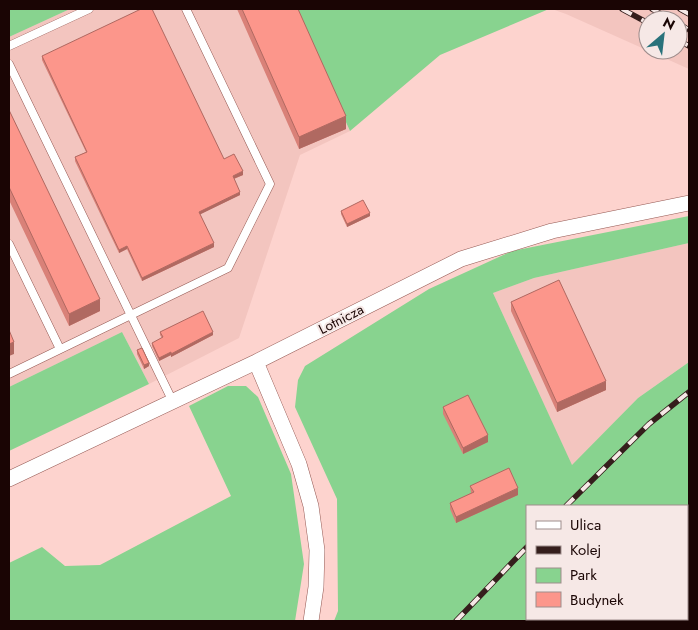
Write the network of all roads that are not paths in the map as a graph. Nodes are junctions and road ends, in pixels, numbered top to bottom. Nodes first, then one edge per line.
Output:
1 (89, 9) edge
2 (186, 9) edge
3 (9, 46) edge
4 (9, 64) edge
5 (689, 203) edge
6 (9, 244) edge
7 (130, 315) junction
8 (60, 349) junction
9 (256, 362) junction
10 (9, 374) edge
11 (173, 402) junction
12 (9, 479) edge
13 (311, 621) edge

1 - 3 lane
2 - 7 lane
4 - 7 lane
5 - 9 street, Lotnicza
6 - 8 lane
7 - 8 lane
7 - 11 lane
8 - 10 lane
9 - 11 street, Lotnicza
9 - 13 street
11 - 12 street, Lotnicza

